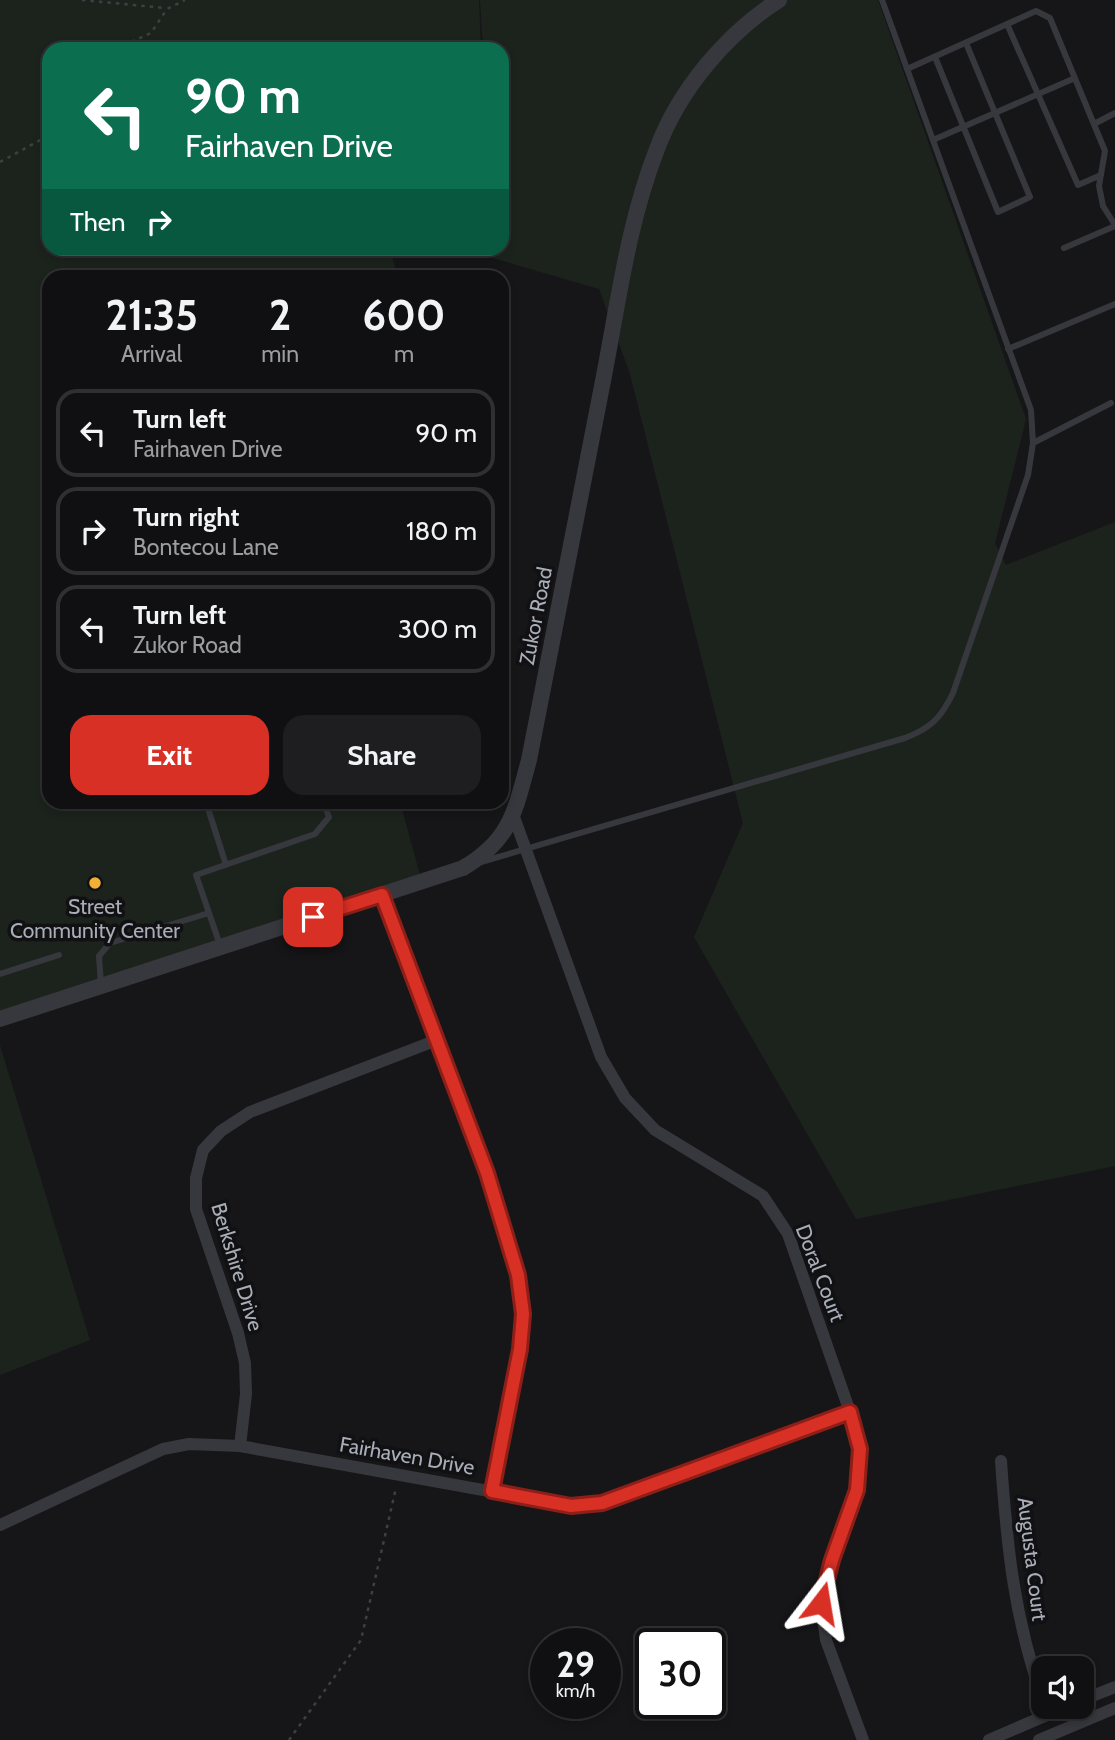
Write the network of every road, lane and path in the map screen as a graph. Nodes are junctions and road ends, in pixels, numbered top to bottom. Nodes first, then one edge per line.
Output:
1 (82, 0) edge
2 (186, 0) edge
3 (779, 0) edge
4 (882, 0) edge
5 (167, 9) junction
6 (1007, 24) junction
7 (131, 42) edge
8 (965, 43) junction
9 (935, 57) junction
10 (907, 69) junction
11 (1075, 78) junction
12 (1037, 95) junction
13 (995, 113) junction
14 (1115, 113) edge
15 (1094, 124) junction
16 (963, 126) junction
17 (42, 139) edge
18 (933, 140) junction
19 (0, 162) edge
20 (1101, 175) junction
21 (1115, 225) edge
22 (1064, 248) dead end
23 (1115, 304) edge
24 (1008, 349) junction
25 (1111, 403) dead end
26 (1033, 443) junction
27 (208, 809) edge
28 (326, 809) edge
29 (514, 817) junction
30 (525, 848) junction
31 (226, 865) junction
32 (463, 868) junction
33 (382, 895) junction
34 (209, 913) junction
35 (221, 947) junction
36 (59, 955) dead end
37 (0, 974) edge
38 (101, 985) junction
39 (0, 1019) edge
40 (437, 1040) junction
41 (850, 1412) junction
42 (240, 1446) junction
43 (1001, 1461) dead end
44 (399, 1474) junction
45 (492, 1491) junction
46 (0, 1525) edge
47 (1031, 1662) edge
48 (1115, 1686) edge
49 (1094, 1695) edge
50 (1115, 1707) edge
51 (1052, 1723) edge
52 (289, 1740) edge
53 (863, 1740) edge
54 (989, 1740) edge
55 (1039, 1740) edge

1 - 5 path
2 - 5 path
3 - 29 street, Zukor Road
4 - 10 lane
5 - 7 path
6 - 8 lane
6 - 11 lane
6 - 12 lane
8 - 9 lane
8 - 13 lane
9 - 10 lane
9 - 16 lane
10 - 18 lane
11 - 12 lane
11 - 15 lane
12 - 13 lane
12 - 20 lane
13 - 16 lane
13 - 16 lane
14 - 15 lane
15 - 20 lane
16 - 18 lane
17 - 19 path
18 - 24 lane
20 - 21 lane
21 - 22 lane
23 - 24 lane
24 - 26 lane
25 - 26 lane
26 - 30 lane
27 - 31 lane
28 - 31 lane
29 - 30 street, Doral Court
29 - 32 street, Zukor Road
30 - 32 lane
30 - 41 street, Doral Court
31 - 34 lane
32 - 33 street, Zukor Road
33 - 35 street, Zukor Road
33 - 40 street
34 - 35 lane
34 - 38 lane
35 - 38 street, Zukor Road
36 - 37 lane
38 - 39 street, Zukor Road
40 - 42 street, Berkshire Drive
40 - 45 street
41 - 45 street, Fairhaven Drive
41 - 53 street, Doral Court
42 - 44 street, Fairhaven Drive
42 - 46 street, Fairhaven Drive
43 - 47 street, Augusta Court
44 - 45 street, Fairhaven Drive
44 - 52 path
48 - 49 street
50 - 51 street
51 - 54 street
51 - 55 street

